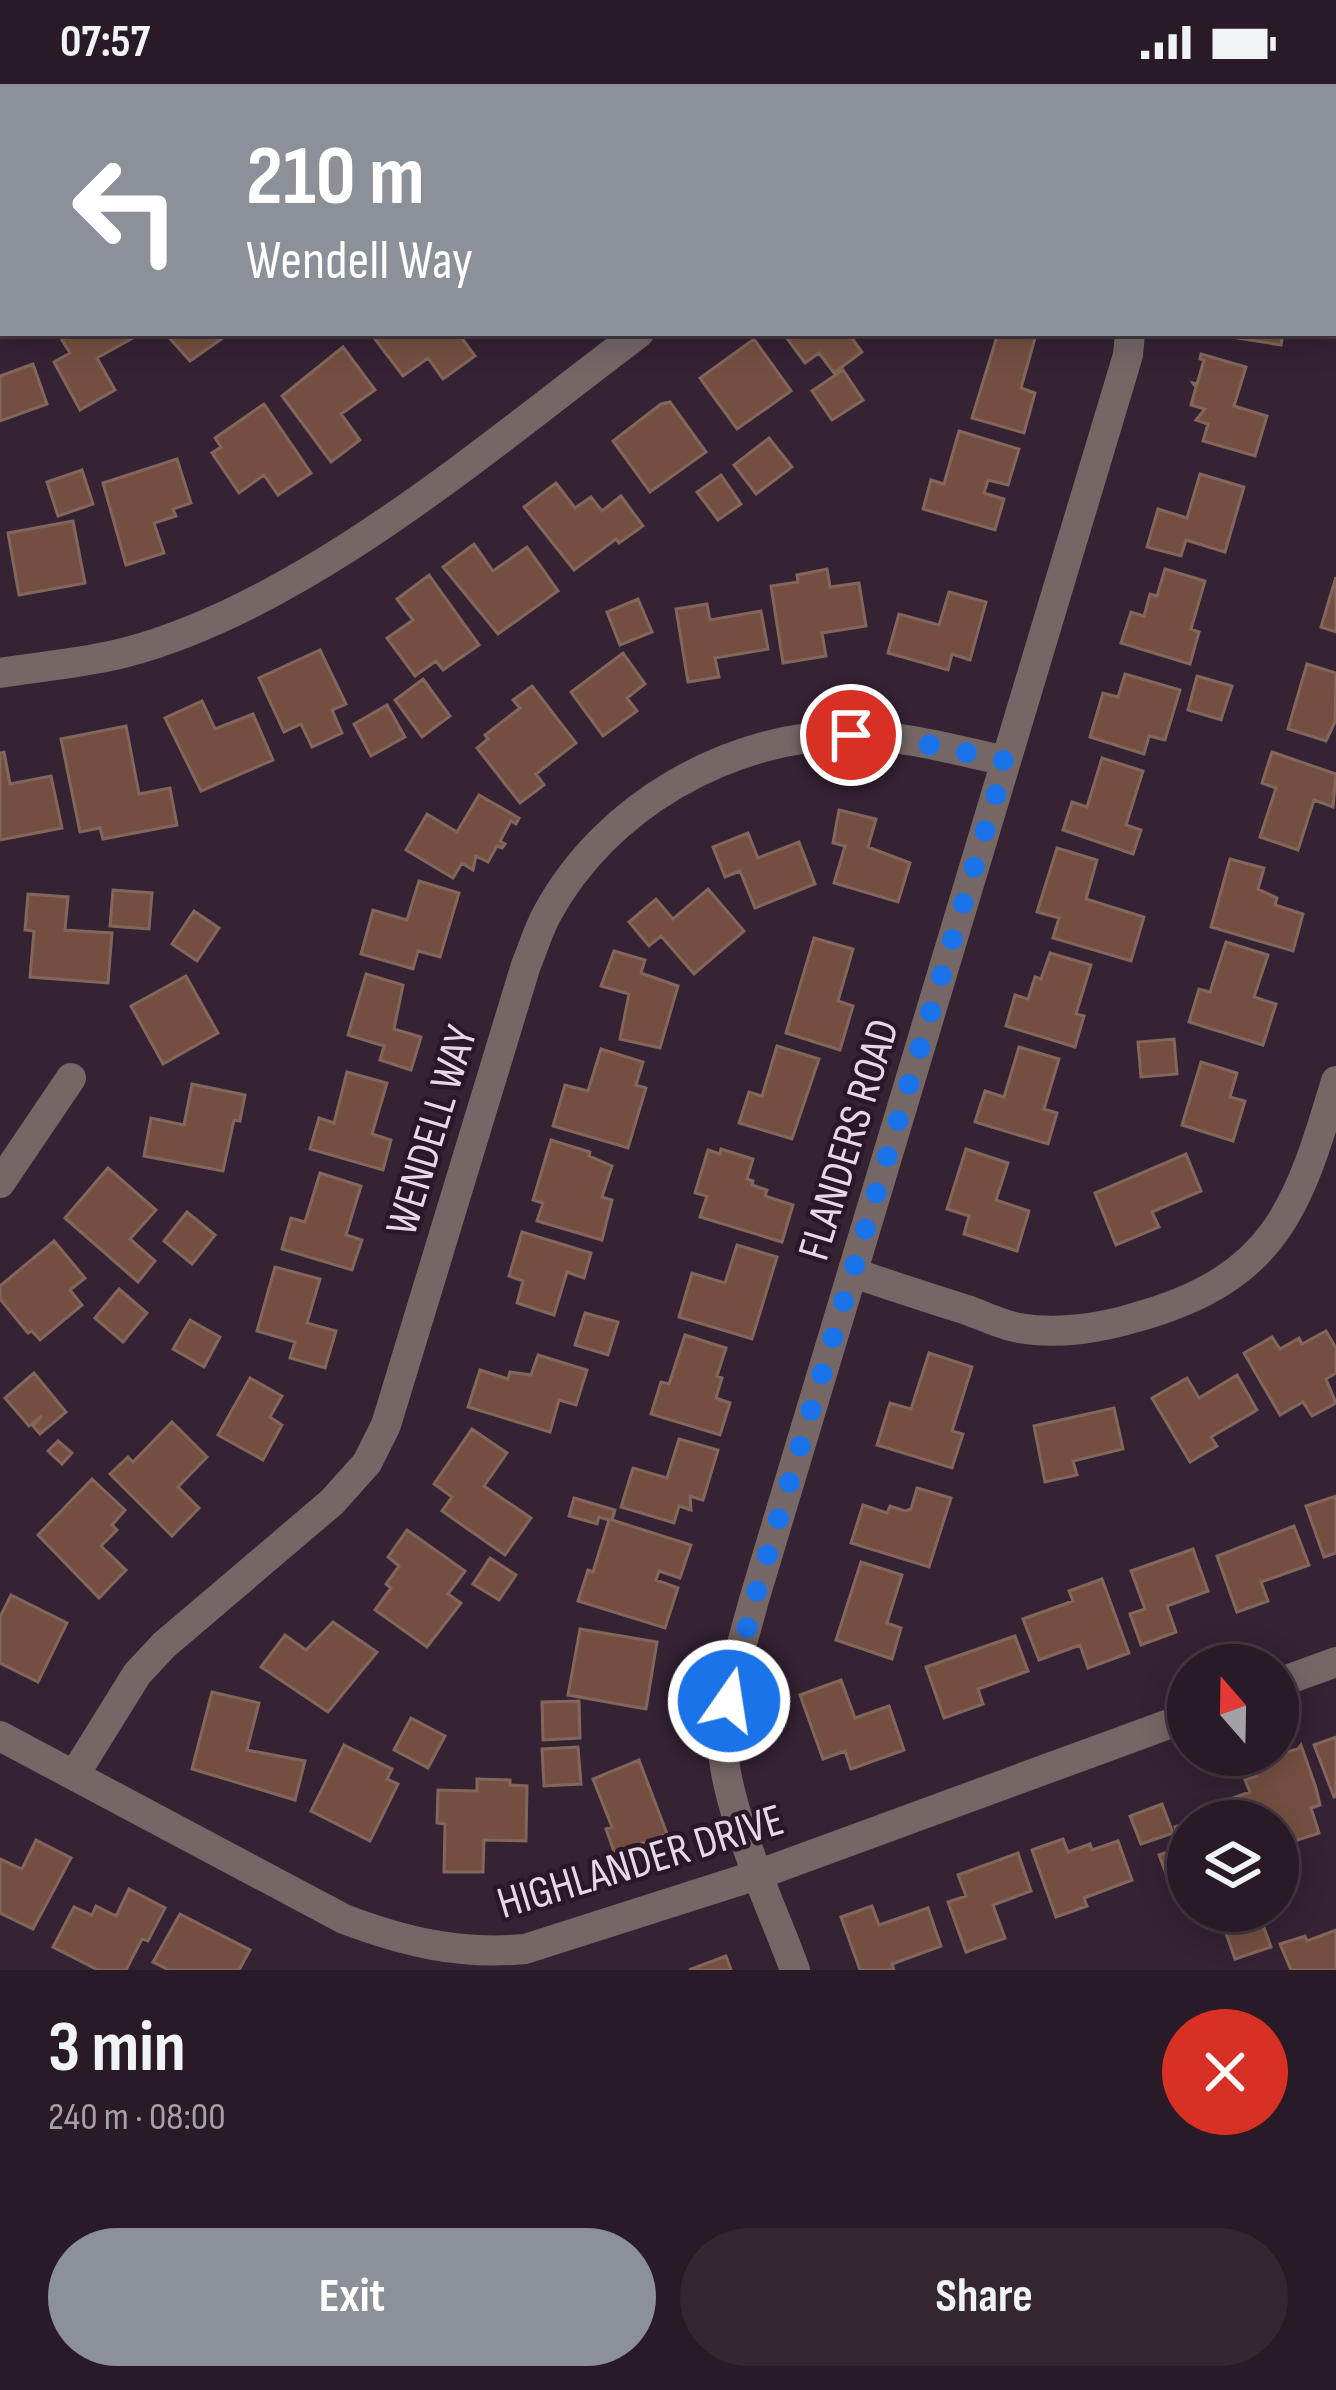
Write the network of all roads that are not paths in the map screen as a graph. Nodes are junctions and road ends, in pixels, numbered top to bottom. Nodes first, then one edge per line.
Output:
1 (635, 336) edge
2 (1130, 336) edge
3 (0, 673) edge
4 (1006, 761) junction
5 (71, 1078) dead end
6 (1336, 1081) edge
7 (0, 1183) edge
8 (854, 1273) junction
9 (1336, 1662) edge
10 (1299, 1676) edge
11 (1167, 1725) edge
12 (0, 1736) edge
13 (75, 1774) junction
14 (760, 1874) junction
15 (795, 1970) edge

1 - 3 street
2 - 4 street, FLANDERS ROAD
4 - 8 street, FLANDERS ROAD
4 - 13 street, WENDELL WAY
5 - 7 street
6 - 8 street
8 - 14 street, FLANDERS ROAD
9 - 10 street
11 - 14 street, HIGHLANDER DRIVE
12 - 13 street, HIGHLANDER DRIVE
13 - 14 street, HIGHLANDER DRIVE
14 - 15 street, FLANDERS ROAD

